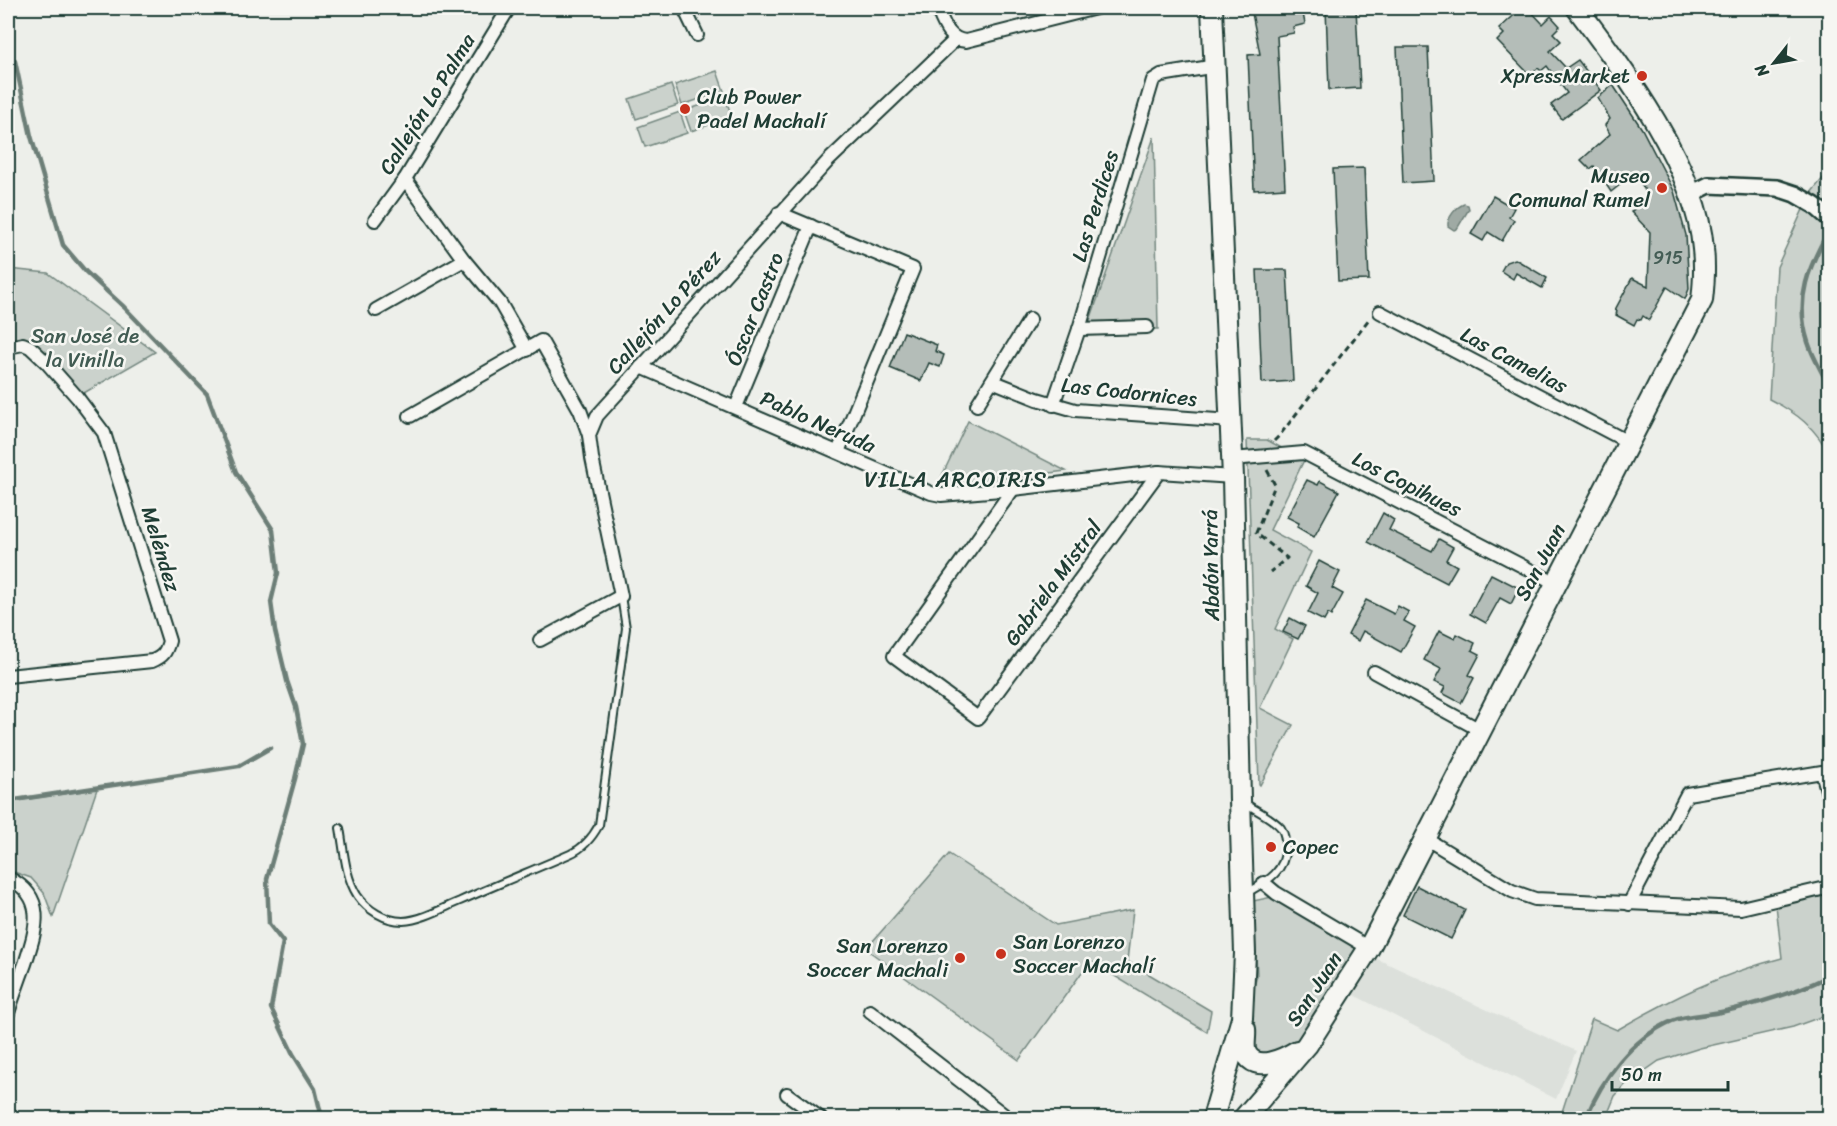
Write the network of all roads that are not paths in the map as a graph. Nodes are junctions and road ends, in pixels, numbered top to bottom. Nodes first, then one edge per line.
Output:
1 (509, 8) edge
2 (684, 8) edge
3 (937, 8) edge
4 (1096, 8) edge
5 (1212, 8) edge
6 (1399, 8) edge
7 (1577, 8) edge
8 (1362, 9) dead end
9 (697, 35) dead end
10 (956, 39) junction
11 (1215, 66) junction
12 (405, 179) junction
13 (1691, 194) junction
14 (779, 213) junction
15 (1830, 219) edge
16 (375, 220) dead end
17 (811, 226) junction
18 (464, 260) junction
19 (376, 310) dead end
20 (1380, 312) dead end
21 (1030, 320) dead end
22 (1147, 327) dead end
23 (1079, 329) junction
24 (8, 347) edge
25 (526, 350) junction
26 (641, 367) junction
27 (992, 381) junction
28 (977, 405) dead end
29 (1053, 405) junction
30 (736, 407) junction
31 (410, 416) dead end
32 (1231, 421) junction
33 (589, 435) junction
34 (1630, 443) junction
35 (838, 452) junction
36 (1232, 468) junction
37 (1159, 472) junction
38 (1013, 489) junction
39 (1556, 583) junction
40 (621, 596) junction
41 (540, 640) dead end
42 (1374, 672) dead end
43 (8, 676) edge
44 (1480, 730) junction
45 (1240, 800) junction
46 (1830, 801) edge
47 (340, 828) dead end
48 (1425, 838) junction
49 (8, 878) edge
50 (1264, 883) junction
51 (1830, 887) edge
52 (1243, 896) junction
53 (1629, 904) junction
54 (1369, 948) junction
55 (870, 1011) dead end
56 (8, 1013) edge
57 (1242, 1018) junction
58 (1307, 1045) junction
59 (787, 1094) dead end
60 (820, 1119) edge
61 (1008, 1119) edge
62 (1213, 1119) edge
63 (1244, 1119) edge

1 - 12 street, Callejón Lo Palma
2 - 9 street
3 - 10 street
4 - 10 street
5 - 11 main road, Abdón Yarrá
6 - 8 lane
7 - 13 main road, San Juan
10 - 14 street, Callejón Lo Pérez
11 - 23 street, Las Perdices
11 - 32 main road, Abdón Yarrá
12 - 16 street, Callejón Lo Palma
12 - 18 street
13 - 15 street
13 - 34 main road, San Juan
14 - 17 street
14 - 26 street, Callejón Lo Pérez
17 - 30 street, Óscar Castro
17 - 35 street
18 - 19 street
18 - 25 street
20 - 34 street, Las Camelias
21 - 27 street
22 - 23 street
23 - 29 street, Las Perdices
24 - 43 street, Meléndez
25 - 31 street
25 - 33 street
26 - 30 street, Pablo Neruda
26 - 33 street, Callejón Lo Pérez
27 - 28 street
27 - 29 street, Las Codornices
29 - 32 street, Las Codornices
30 - 35 street, Pablo Neruda
32 - 36 main road, Abdón Yarrá
33 - 40 street
34 - 39 main road, San Juan
35 - 38 street, Pablo Neruda
36 - 37 street, Pablo Neruda
36 - 39 street, Los Copihues
36 - 45 main road, Abdón Yarrá
37 - 38 street, Pablo Neruda
37 - 38 street, Gabriela Mistral
39 - 44 main road, San Juan
40 - 41 street
40 - 47 lane
42 - 44 street
44 - 48 main road, San Juan
45 - 50 lane
45 - 52 main road, Abdón Yarrá
46 - 53 street
48 - 53 street
48 - 54 main road, San Juan
49 - 56 street
50 - 52 lane
50 - 54 street
51 - 53 street
52 - 57 main road, Abdón Yarrá
54 - 58 main road, San Juan
55 - 61 street
57 - 58 main road
57 - 62 main road, Abdón Yarrá
58 - 63 main road, San Juan
59 - 60 street

